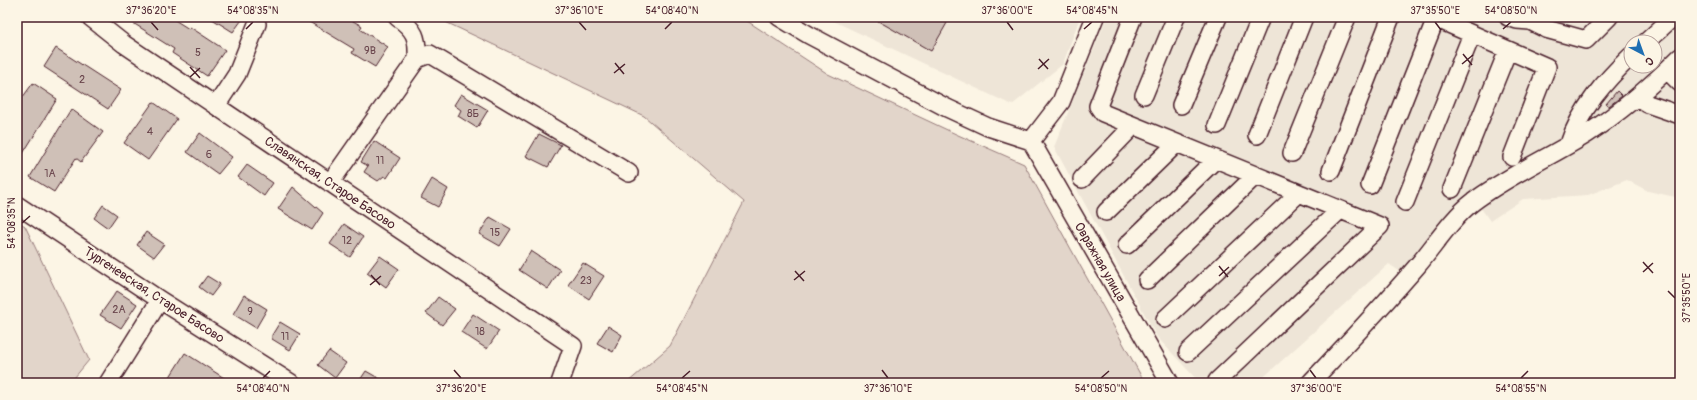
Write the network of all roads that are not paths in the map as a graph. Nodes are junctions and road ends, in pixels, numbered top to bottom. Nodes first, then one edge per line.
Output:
1 (90, 17) edge
2 (397, 17) edge
3 (779, 17) edge
4 (1095, 17) edge
5 (1133, 17) edge
6 (1176, 17) edge
7 (1218, 17) edge
8 (1261, 17) edge
9 (1304, 17) edge
10 (1347, 17) edge
11 (1391, 17) edge
12 (1508, 17) edge
13 (1609, 17) edge
14 (1673, 17) edge
15 (1434, 18) edge
16 (1531, 19) edge
17 (256, 24) dead end
18 (1472, 34) junction
19 (1655, 34) edge
20 (1508, 50) junction
21 (1680, 57) edge
22 (417, 59) junction
23 (1623, 64) edge
24 (1667, 70) junction
25 (1680, 83) edge
26 (1144, 95) dead end
27 (1637, 97) junction
28 (1181, 105) dead end
29 (216, 106) junction
30 (1680, 115) edge
31 (1217, 125) dead end
32 (1133, 126) junction
33 (1257, 136) dead end
34 (1031, 141) junction
35 (1176, 144) junction
36 (1569, 144) junction
37 (1292, 153) dead end
38 (1512, 157) dead end
39 (1216, 160) junction
40 (1331, 171) dead end
41 (629, 173) dead end
42 (1255, 176) junction
43 (1082, 179) dead end
44 (330, 183) junction
45 (1370, 185) dead end
46 (1452, 189) dead end
47 (1299, 193) junction
48 (1405, 202) dead end
49 (17, 205) edge
50 (1340, 210) junction
51 (1106, 212) dead end
52 (1127, 245) dead end
53 (1147, 280) dead end
54 (160, 300) junction
55 (1165, 319) dead end
56 (1188, 352) dead end
57 (1217, 381) dead end
58 (108, 383) edge
59 (291, 383) edge
60 (560, 383) edge
61 (1170, 383) edge
62 (1310, 383) edge

1 - 29 street, Славянская, Старое Басово
2 - 22 street
3 - 34 street
4 - 34 street
5 - 32 street
6 - 26 street
7 - 28 street
8 - 31 street
9 - 33 street
10 - 37 street
11 - 40 street
12 - 16 street
13 - 16 street
14 - 19 street
15 - 18 street
15 - 45 street
17 - 29 street
18 - 20 street
18 - 48 street
20 - 38 street
20 - 46 street
21 - 24 street
22 - 41 street
22 - 44 street
23 - 36 street
24 - 25 street
24 - 27 street
27 - 30 street
27 - 36 street
29 - 44 street, Славянская, Старое Басово
32 - 35 street
32 - 43 street
34 - 61 street, Овражная улица
35 - 39 street
35 - 51 street
36 - 62 street
39 - 42 street
39 - 52 street
42 - 47 street
42 - 53 street
44 - 60 street, Славянская, Старое Басово
47 - 50 street
47 - 55 street
49 - 54 street, Тургеневская, Старое Басово
50 - 56 street
50 - 57 street
54 - 58 street
54 - 59 street, Тургеневская, Старое Басово

